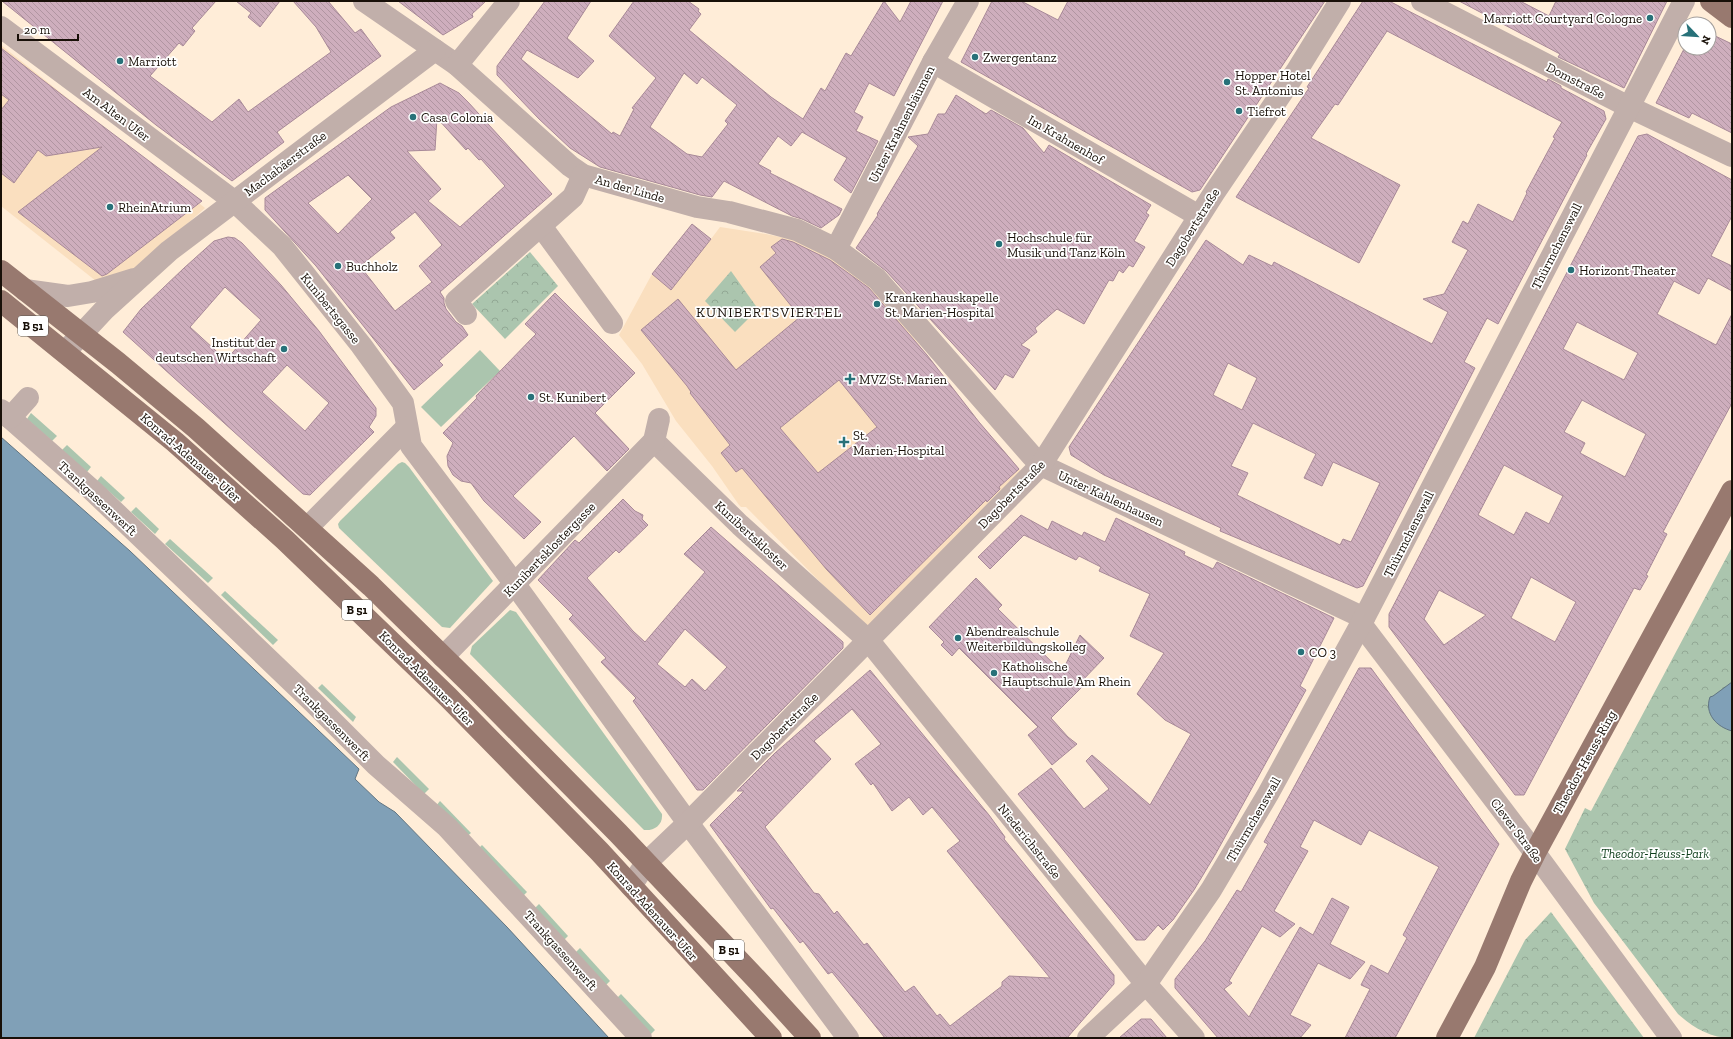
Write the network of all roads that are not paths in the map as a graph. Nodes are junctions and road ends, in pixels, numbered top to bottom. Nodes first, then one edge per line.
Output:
1 (364, 1) edge
2 (509, 1) edge
3 (968, 1) edge
4 (1340, 1) edge
5 (1422, 1) edge
6 (1684, 1) edge
7 (1711, 1) edge
8 (1732, 17) edge
9 (1, 27) edge
10 (435, 50) junction
11 (933, 62) junction
12 (457, 65) junction
13 (1629, 107) junction
14 (1732, 156) edge
15 (583, 175) junction
16 (234, 201) junction
17 (1199, 216) junction
18 (541, 226) junction
19 (836, 249) junction
20 (1, 271) edge
21 (137, 278) junction
22 (25, 290) junction
23 (1, 301) edge
24 (466, 314) dead end
25 (612, 324) dead end
26 (82, 334) junction
27 (65, 352) junction
28 (28, 398) dead end
29 (6, 414) edge
30 (659, 419) dead end
31 (407, 427) junction
32 (654, 441) junction
33 (1042, 465) junction
34 (1732, 491) edge
35 (307, 528) junction
36 (514, 584) junction
37 (1363, 621) junction
38 (869, 641) junction
39 (443, 657) junction
40 (688, 823) junction
41 (1535, 853) junction
42 (646, 863) junction
43 (631, 886) junction
44 (1146, 984) junction
45 (641, 1038) edge
46 (772, 1038) edge
47 (810, 1038) edge
48 (848, 1038) edge
49 (1088, 1038) edge
50 (1194, 1038) edge
51 (1447, 1038) edge
52 (1671, 1038) edge

1 - 10 street, An der Linde
2 - 12 street
3 - 11 street, Unter Krahnenbäumen
4 - 17 street, Dagobertstraße
5 - 13 street, Domstraße
6 - 13 street, Thürmchenswall
7 - 8 main road
9 - 16 street, Am Alten Ufer
10 - 12 street, An der Linde
10 - 16 street, Machabäerstraße
11 - 17 street, Im Krahnenhof
11 - 19 street, Unter Krahnenbäumen
12 - 15 street, An der Linde
13 - 14 street, Domstraße
13 - 37 street, Thürmchenswall
15 - 18 street
15 - 19 street, An der Linde
16 - 21 street, Machabäerstraße
16 - 31 street, Kunibertsgasse
17 - 33 street, Dagobertstraße
18 - 24 street
18 - 25 street
19 - 33 street, Unter Kahlenhausen
20 - 22 main road, Konrad-Adenauer-Ufer / B 51
21 - 22 street, Machabäerstraße
21 - 26 street, Machabäerstraße
22 - 26 main road, Konrad-Adenauer-Ufer / B 51
23 - 27 main road, Konrad-Adenauer-Ufer / B 51
26 - 27 street, Machabäerstraße
26 - 35 main road, Konrad-Adenauer-Ufer / B 51
27 - 43 main road, Konrad-Adenauer-Ufer / B 51
28 - 29 street
29 - 45 street, Trankgassenwerft
30 - 32 street
31 - 35 street
31 - 36 street
32 - 36 street, Kunibertsklostergasse
32 - 38 street, Kunibertskloster
33 - 37 street, Unter Kahlenhausen
33 - 38 street, Dagobertstraße
34 - 41 main road, Theodor-Heuss-Ring
35 - 39 main road, Konrad-Adenauer-Ufer / B 51
36 - 39 street, Kunibertsklostergasse
36 - 40 street
37 - 41 street, Clever Straße
37 - 44 street, Thürmchenswall
38 - 40 street, Dagobertstraße
38 - 44 street, Niederichstraße
39 - 42 main road, Konrad-Adenauer-Ufer / B 51
40 - 42 street, Dagobertstraße
40 - 48 street
41 - 51 main road, Theodor-Heuss-Ring
41 - 52 street, Clever Straße
42 - 43 street, Dagobertstraße
42 - 47 main road, Konrad-Adenauer-Ufer / B 51
43 - 46 main road, Konrad-Adenauer-Ufer / B 51
44 - 49 street, Thürmchenswall
44 - 50 street, Niederichstraße

